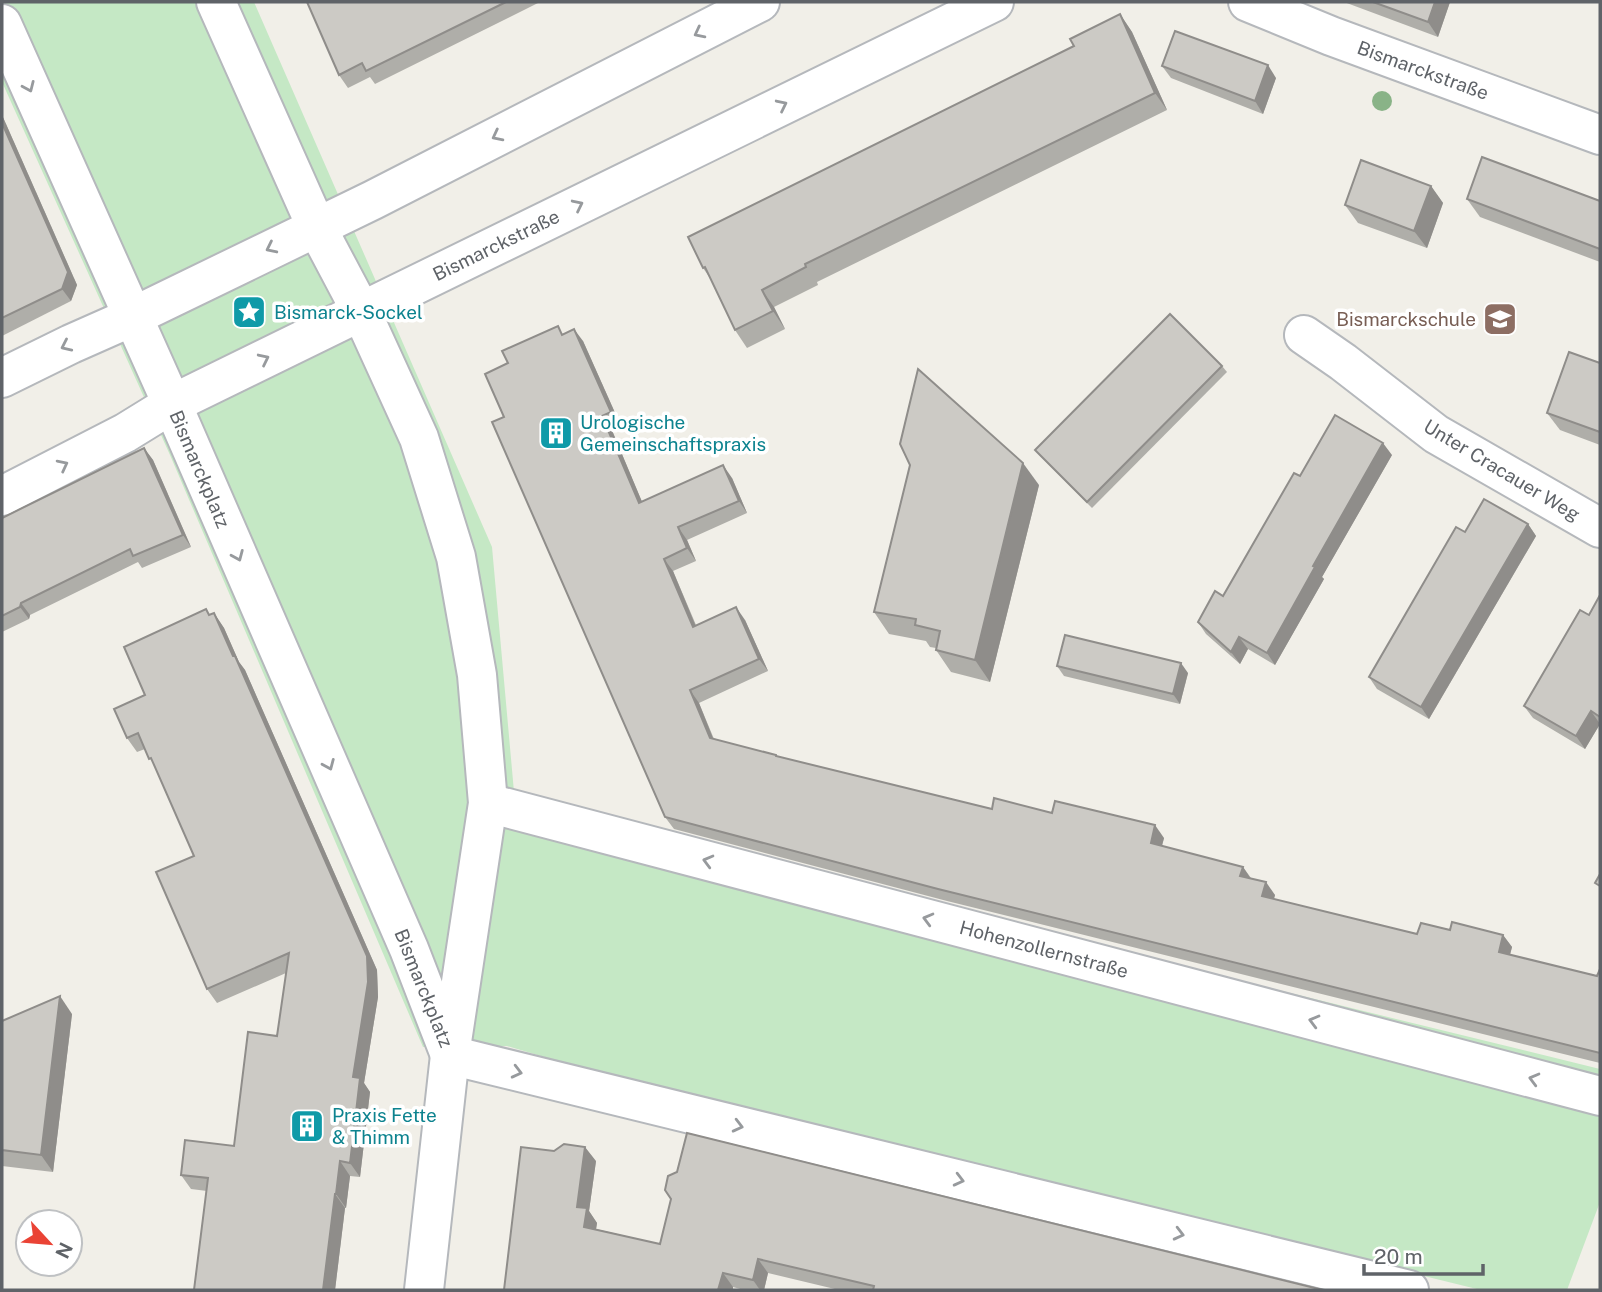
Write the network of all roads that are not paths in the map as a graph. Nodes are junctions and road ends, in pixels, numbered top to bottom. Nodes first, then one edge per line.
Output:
1 (216, 2) edge
2 (760, 2) edge
3 (994, 2) edge
4 (1248, 2) edge
5 (2, 24) edge
6 (1600, 135) edge
7 (316, 226) junction
8 (361, 311) junction
9 (132, 317) junction
10 (1304, 335) dead end
11 (2, 378) edge
12 (172, 404) junction
13 (2, 496) edge
14 (1600, 528) edge
15 (488, 803) junction
16 (450, 1055) junction
17 (1600, 1096) edge
18 (424, 1290) edge
19 (1409, 1290) edge

1 - 7 street, Bismarckplatz
2 -> 7 street
8 -> 3 street, Bismarckstraße
4 - 6 street, Bismarckstraße
5 -> 9 street, Bismarckplatz
7 - 8 street, Bismarckplatz
7 -> 9 street
12 -> 8 street, Bismarckstraße
8 - 15 street, Bismarckplatz
9 -> 11 street
9 - 12 street, Bismarckplatz
10 - 14 street, Unter Cracauer Weg
13 -> 12 street, Bismarckstraße
12 -> 16 street, Bismarckplatz
15 - 16 street, Bismarckplatz
17 -> 15 street, Hohenzollernstraße
16 - 18 street
16 -> 19 street

